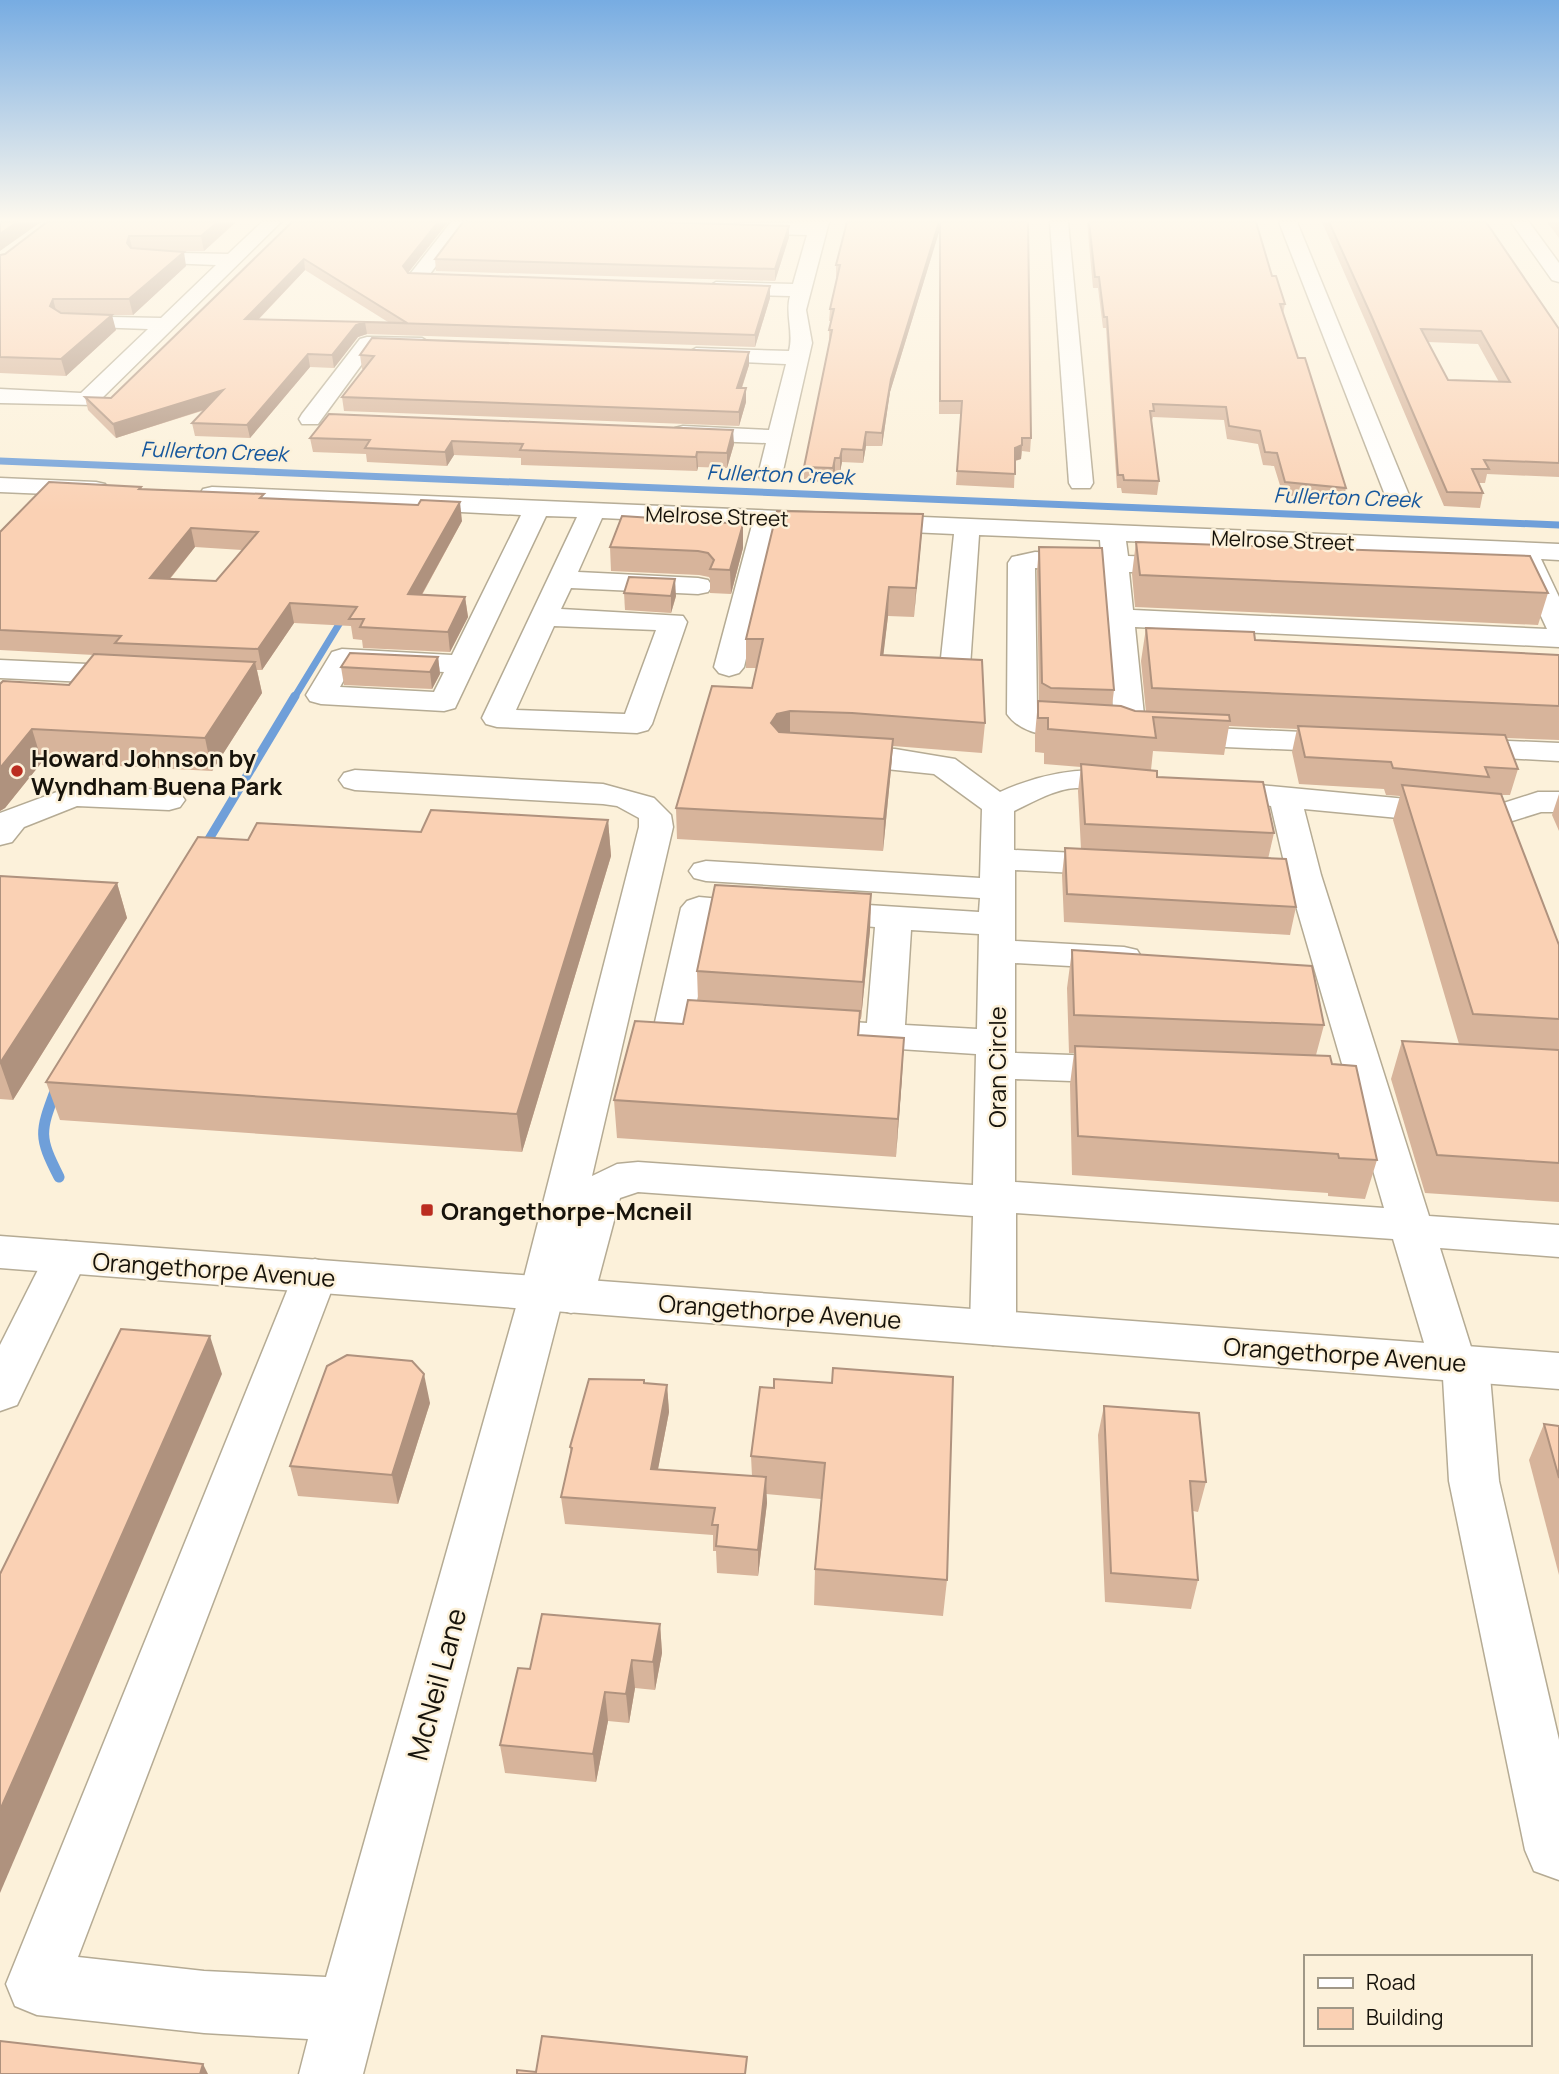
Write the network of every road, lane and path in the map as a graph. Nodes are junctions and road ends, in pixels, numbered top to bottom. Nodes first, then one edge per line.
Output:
1 (171, 319) edge
2 (798, 319) edge
3 (1067, 319) edge
4 (1327, 319) edge
5 (66, 320) edge
6 (166, 324) junction
7 (437, 345) edge
8 (674, 353) edge
9 (799, 358) junction
10 (0, 396) edge
11 (338, 420) edge
12 (655, 432) edge
13 (779, 437) junction
14 (770, 475) dead end
15 (1080, 484) dead end
16 (5, 491) edge
17 (126, 491) edge
18 (181, 493) edge
19 (1397, 495) dead end
20 (537, 508) junction
21 (696, 516) junction
22 (766, 519) junction
23 (587, 522) junction
24 (967, 527) junction
25 (1112, 533) junction
26 (1308, 541) junction
27 (1524, 551) junction
28 (1559, 552) edge
29 (1115, 564) junction
30 (1209, 567) edge
31 (1317, 571) edge
32 (1510, 577) edge
33 (1538, 578) junction
34 (561, 579) junction
35 (698, 586) dead end
36 (544, 617) junction
37 (1119, 618) junction
38 (1559, 626) edge
39 (1559, 638) edge
40 (463, 664) dead end
41 (912, 665) edge
42 (729, 667) dead end
43 (0, 669) edge
44 (154, 676) edge
45 (1129, 729) junction
46 (1379, 744) edge
47 (1434, 747) edge
48 (1559, 752) edge
49 (816, 754) edge
50 (355, 780) dead end
51 (1166, 786) edge
52 (1232, 793) edge
53 (1284, 798) junction
54 (169, 800) dead end
55 (1559, 802) edge
56 (998, 806) junction
57 (0, 835) edge
58 (1150, 867) edge
59 (706, 871) dead end
60 (997, 906) junction
61 (894, 918) junction
62 (1157, 959) edge
63 (1292, 966) edge
64 (1332, 968) junction
65 (885, 1036) junction
66 (995, 1054) junction
67 (1376, 1069) junction
68 (1160, 1072) edge
69 (1325, 1078) edge
70 (996, 1199) junction
71 (1412, 1228) junction
72 (1559, 1241) edge
73 (0, 1252) edge
74 (66, 1257) junction
75 (315, 1276) junction
76 (556, 1294) junction
77 (993, 1327) junction
78 (1459, 1363) junction
79 (1559, 1371) edge
80 (0, 1392) edge
81 (1559, 1851) edge
82 (348, 2010) junction
83 (331, 2074) edge

1 - 6 street
2 - 9 street
3 - 15 street
4 - 19 street
5 - 6 street
6 - 10 street
7 - 11 street
8 - 9 street
9 - 13 street
12 - 13 street
13 - 14 street
16 - 17 street
18 - 20 street, Melrose Street
20 - 23 street, Melrose Street
20 - 40 street
21 - 22 street, Melrose Street
21 - 23 street, Melrose Street
21 - 23 street
22 - 24 street, Melrose Street
22 - 42 street
23 - 34 street
24 - 25 street, Melrose Street
24 - 41 street
25 - 26 street, Melrose Street
25 - 29 street
26 - 27 street, Melrose Street
26 - 31 street
27 - 28 street, Melrose Street
27 - 33 street
29 - 30 street
29 - 37 street
29 - 45 street
32 - 33 street
33 - 38 street
34 - 35 street
34 - 36 street
36 - 36 street
37 - 39 street
37 - 45 street
43 - 44 street
45 - 46 street
47 - 48 street
49 - 56 street
50 - 76 street
51 - 56 street
52 - 53 street
53 - 55 street
53 - 64 street
54 - 57 street
56 - 60 street, Oran Circle
58 - 60 street
59 - 60 street
60 - 61 street
60 - 62 street
60 - 66 street, Oran Circle
61 - 65 street
61 - 65 street
63 - 64 street
64 - 67 street
65 - 66 street
66 - 68 street
66 - 70 street, Oran Circle
67 - 69 street
67 - 71 street
70 - 71 street
70 - 76 street
70 - 77 street, Oran Circle
71 - 72 street
71 - 78 street
73 - 74 street, Orangethorpe Avenue
74 - 75 street, Orangethorpe Avenue
74 - 80 street
75 - 76 street, Orangethorpe Avenue
75 - 82 street
76 - 77 street, Orangethorpe Avenue
76 - 82 street, McNeil Lane
77 - 78 street, Orangethorpe Avenue
78 - 79 street, Orangethorpe Avenue
78 - 81 street
82 - 83 street, McNeil Lane

